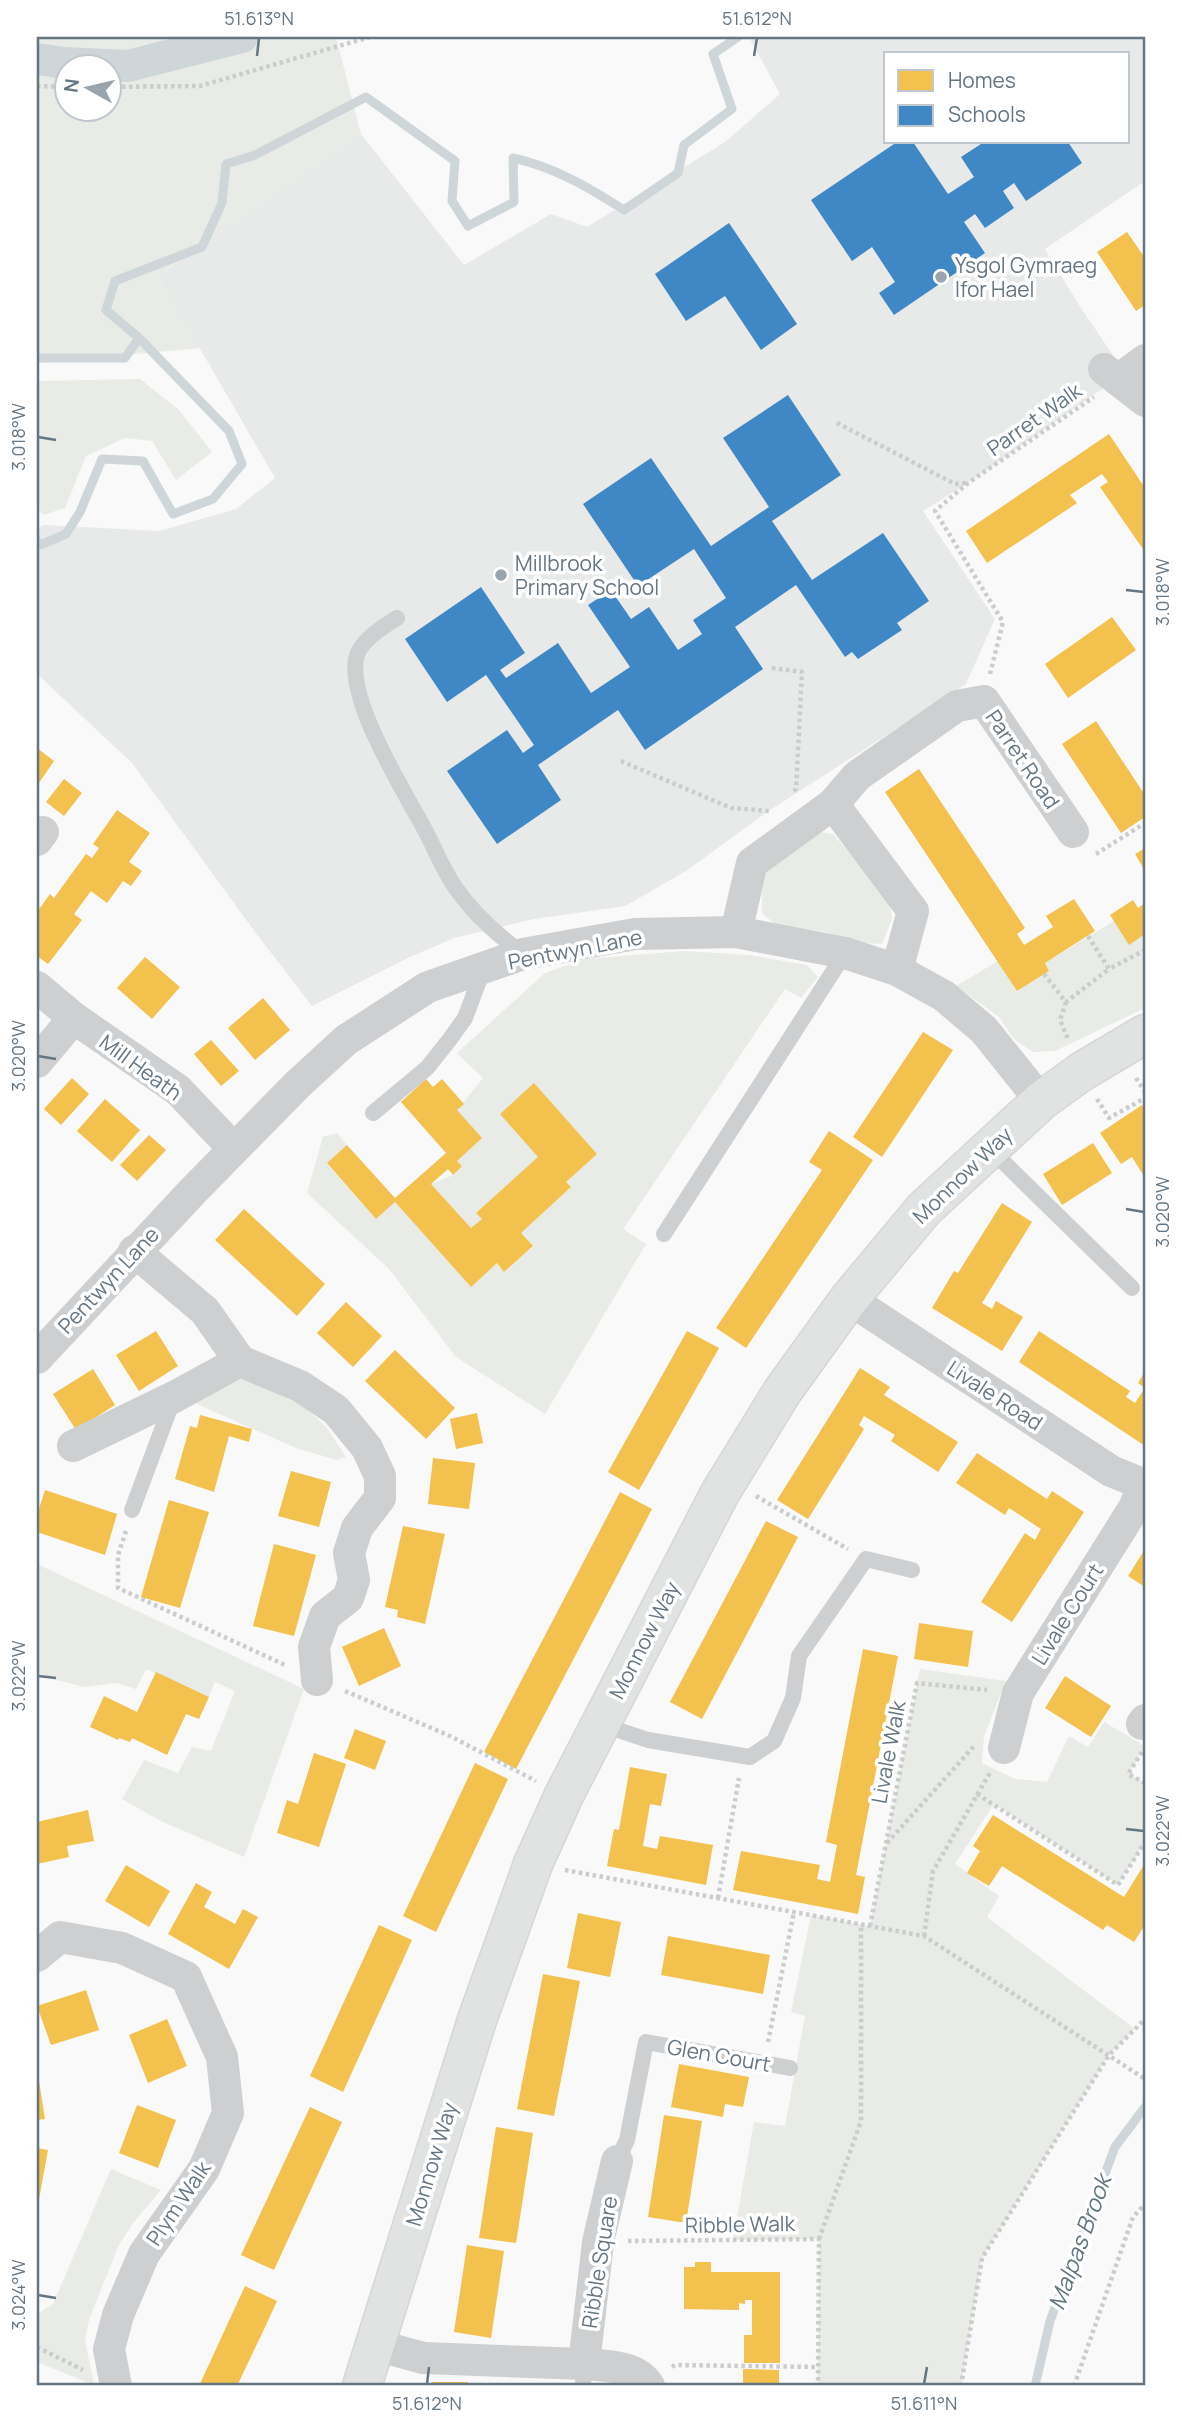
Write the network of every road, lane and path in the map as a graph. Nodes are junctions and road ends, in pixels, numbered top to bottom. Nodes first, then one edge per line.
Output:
1 (370, 37) edge
2 (122, 87) edge
3 (1145, 360) edge
4 (1111, 375) junction
5 (1145, 401) edge
6 (837, 423) dead end
7 (968, 483) junction
8 (397, 618) dead end
9 (772, 668) dead end
10 (984, 701) junction
11 (621, 761) dead end
12 (784, 801) junction
13 (833, 804) junction
14 (1145, 823) edge
15 (805, 826) junction
16 (1073, 832) joint
17 (736, 932) junction
18 (1088, 936) dead end
19 (1145, 950) edge
20 (845, 953) junction
21 (523, 954) junction
22 (1109, 969) junction
23 (483, 970) junction
24 (897, 971) junction
25 (1044, 974) dead end
26 (37, 988) edge
27 (74, 1018) junction
28 (1145, 1034) edge
29 (37, 1062) edge
30 (1041, 1101) junction
31 (373, 1113) dead end
32 (988, 1147) junction
33 (234, 1149) junction
34 (664, 1234) dead end
35 (134, 1251) junction
36 (1132, 1289) dead end
37 (849, 1298) junction
38 (37, 1357) edge
39 (240, 1361) junction
40 (174, 1398) junction
41 (73, 1446) dead end
42 (727, 1480) junction
43 (1144, 1485) edge
44 (132, 1510) dead end
45 (866, 1559) junction
46 (912, 1570) dead end
47 (317, 1680) dead end
48 (1018, 1693) junction
49 (1144, 1722) edge
50 (600, 1724) junction
51 (994, 1742) junction
52 (742, 1756) junction
53 (1145, 1783) edge
54 (977, 1794) junction
55 (1145, 1842) edge
56 (886, 1843) junction
57 (533, 1864) junction
58 (719, 1898) junction
59 (794, 1912) junction
60 (861, 1924) junction
61 (870, 1926) junction
62 (924, 1937) junction
63 (37, 1956) edge
64 (1145, 2018) edge
65 (1109, 2055) junction
66 (764, 2063) junction
67 (790, 2068) dead end
68 (1145, 2079) edge
69 (617, 2161) joint
70 (1145, 2204) edge
71 (819, 2239) junction
72 (598, 2242) junction
73 (376, 2345) junction
74 (37, 2347) edge
75 (818, 2367) junction
76 (584, 2375) edge
77 (648, 2384) edge
78 (116, 2386) edge
79 (362, 2386) edge
80 (818, 2386) edge
81 (961, 2386) edge
82 (1074, 2386) edge

1 - 2 path
3 - 4 street
4 - 5 street
4 - 7 path, Parret Walk
6 - 7 path
7 - 10 path, Parret Walk
8 - 21 lane
9 - 12 path
10 - 13 street, Parret Road
10 - 16 street, Parret Road
11 - 12 path
12 - 15 path
13 - 15 street, Parret Road
13 - 24 street
14 - 16 path
15 - 17 street, Parret Road
17 - 20 street, Pentwyn Lane
17 - 21 street, Pentwyn Lane
18 - 22 path
19 - 22 path
20 - 24 street, Pentwyn Lane
20 - 34 lane
21 - 23 street, Pentwyn Lane
22 - 25 path
23 - 31 lane
23 - 33 street, Pentwyn Lane
24 - 30 street, Pentwyn Lane
26 - 27 street, Mill Heath
27 - 29 street
27 - 33 street, Mill Heath
28 - 30 street, Monnow Way
30 - 32 street, Monnow Way
32 - 36 lane
32 - 37 street, Monnow Way
33 - 35 street, Pentwyn Lane
35 - 38 street, Pentwyn Lane
35 - 39 street
37 - 42 street, Monnow Way
37 - 43 street, Livale Road
39 - 40 street
39 - 47 street
40 - 41 street
40 - 44 lane
42 - 45 path
42 - 50 street, Monnow Way
43 - 48 street, Livale Court
45 - 46 lane
45 - 52 lane
48 - 51 street, Livale Court
48 - 56 path, Livale Walk
49 - 53 path
50 - 52 lane
50 - 57 street, Monnow Way
51 - 54 path
51 - 56 path
52 - 58 path
54 - 55 path
54 - 62 path
56 - 61 path, Livale Walk
57 - 58 path
57 - 73 street, Monnow Way
58 - 59 path
59 - 60 path
59 - 66 path
60 - 61 path
60 - 71 path
61 - 62 path
62 - 65 path
63 - 78 street, Plym Walk
64 - 65 path
65 - 68 path
65 - 81 path
66 - 67 lane, Glen Court
66 - 69 lane, Glen Court
69 - 72 street, Ribble Square
70 - 82 path
71 - 72 path, Ribble Walk
71 - 75 path, Ribble Walk
72 - 76 street, Ribble Square
73 - 76 street
73 - 79 street, Monnow Way
74 - 78 path
75 - 77 path
75 - 80 path, Ribble Walk
76 - 77 street

